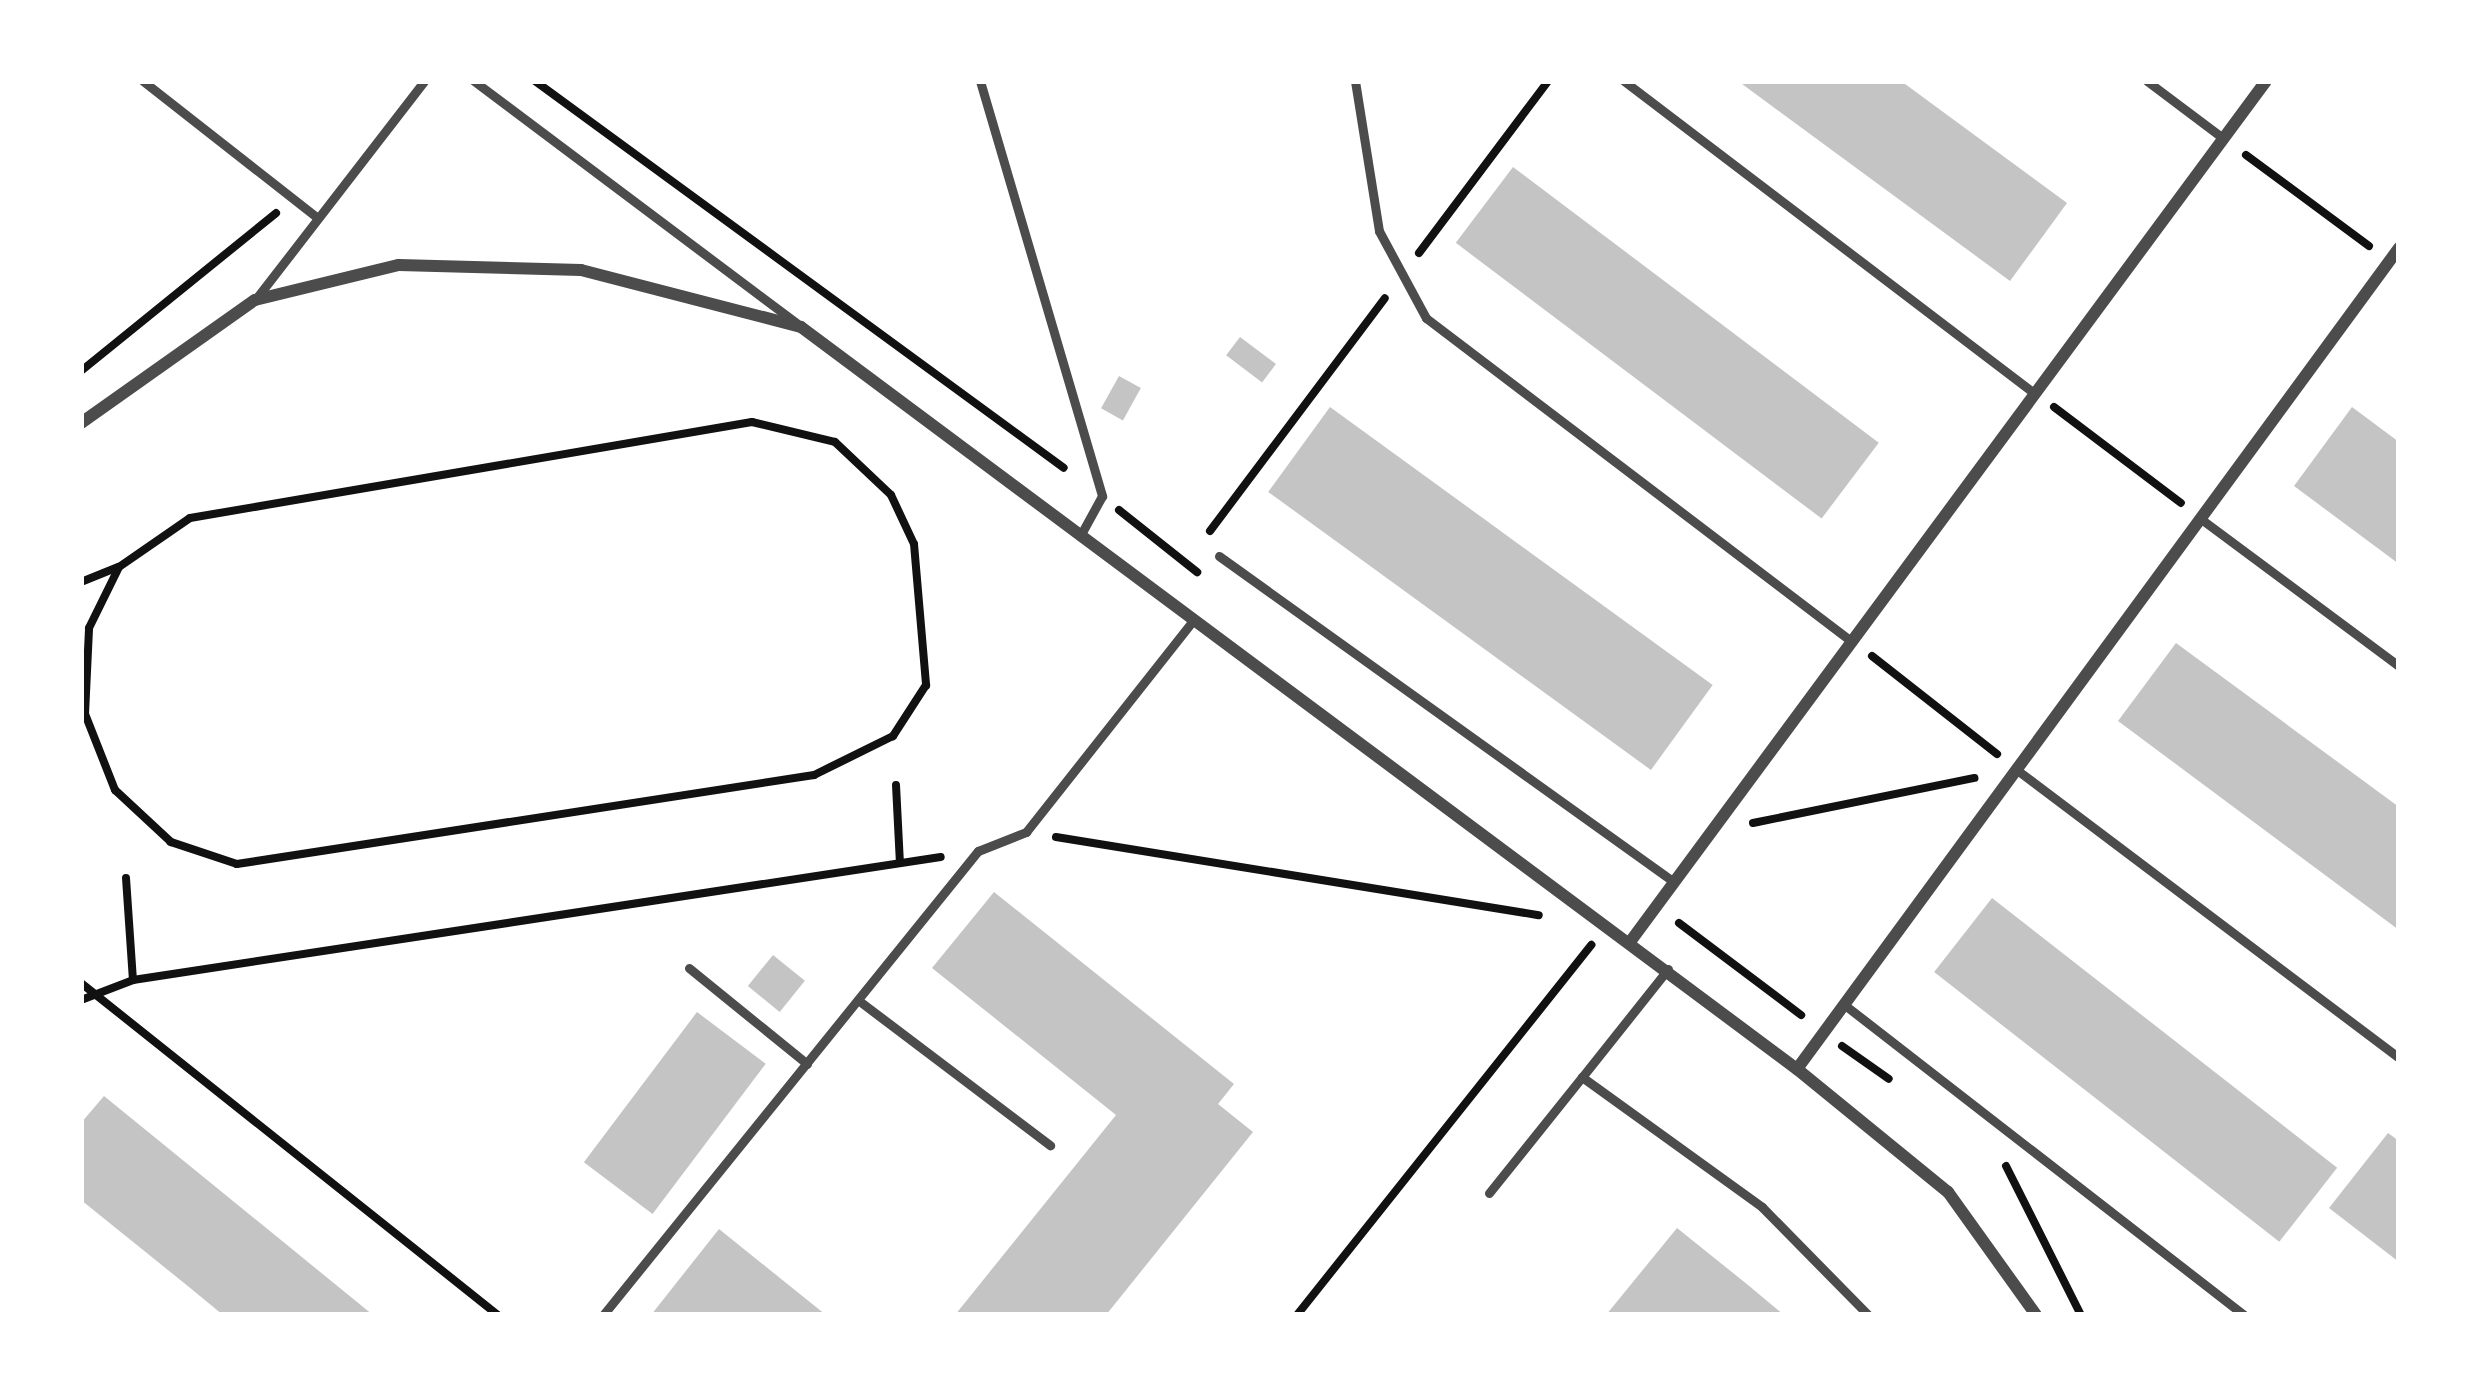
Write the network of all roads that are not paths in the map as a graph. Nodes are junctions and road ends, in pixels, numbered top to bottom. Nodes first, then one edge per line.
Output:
1 (143, 81) edge
2 (424, 81) edge
3 (474, 81) edge
4 (980, 81) edge
5 (1355, 81) edge
6 (1624, 81) edge
7 (2147, 81) edge
8 (2266, 81) edge
9 (2223, 138) junction
10 (318, 218) junction
11 (2399, 248) edge
12 (2394, 265) edge
13 (255, 300) junction
14 (801, 327) junction
15 (2034, 393) junction
16 (81, 423) edge
17 (2201, 518) junction
18 (1080, 536) junction
19 (1219, 556) dead end
20 (1192, 623) junction
21 (1852, 640) junction
22 (2399, 666) edge
23 (2017, 770) junction
24 (1673, 882) junction
25 (1630, 942) junction
26 (689, 968) dead end
27 (1668, 969) junction
28 (858, 1000) junction
29 (1846, 1006) junction
30 (2399, 1058) edge
31 (807, 1064) junction
32 (1798, 1069) junction
33 (1582, 1077) junction
34 (1050, 1145) dead end
35 (1489, 1193) dead end
36 (603, 1315) edge
37 (1868, 1315) edge
38 (2036, 1315) edge
39 (2244, 1315) edge

1 - 10 lane
2 - 10 lane
3 - 14 lane
4 - 18 lane
5 - 21 lane
6 - 15 lane
7 - 9 lane
8 - 9 street
9 - 15 street
10 - 13 lane
11 - 12 street
12 - 17 street
13 - 14 street
13 - 16 street
14 - 18 street
15 - 21 street
17 - 22 lane
17 - 23 street
18 - 20 street
19 - 24 lane
20 - 25 street
20 - 28 lane
21 - 24 street
23 - 29 street
23 - 30 lane
24 - 25 street
25 - 27 street
26 - 31 lane
27 - 32 street
27 - 33 lane
28 - 31 lane
28 - 34 lane
29 - 32 street
29 - 39 lane
31 - 36 lane
32 - 38 street
33 - 35 lane
33 - 37 lane

